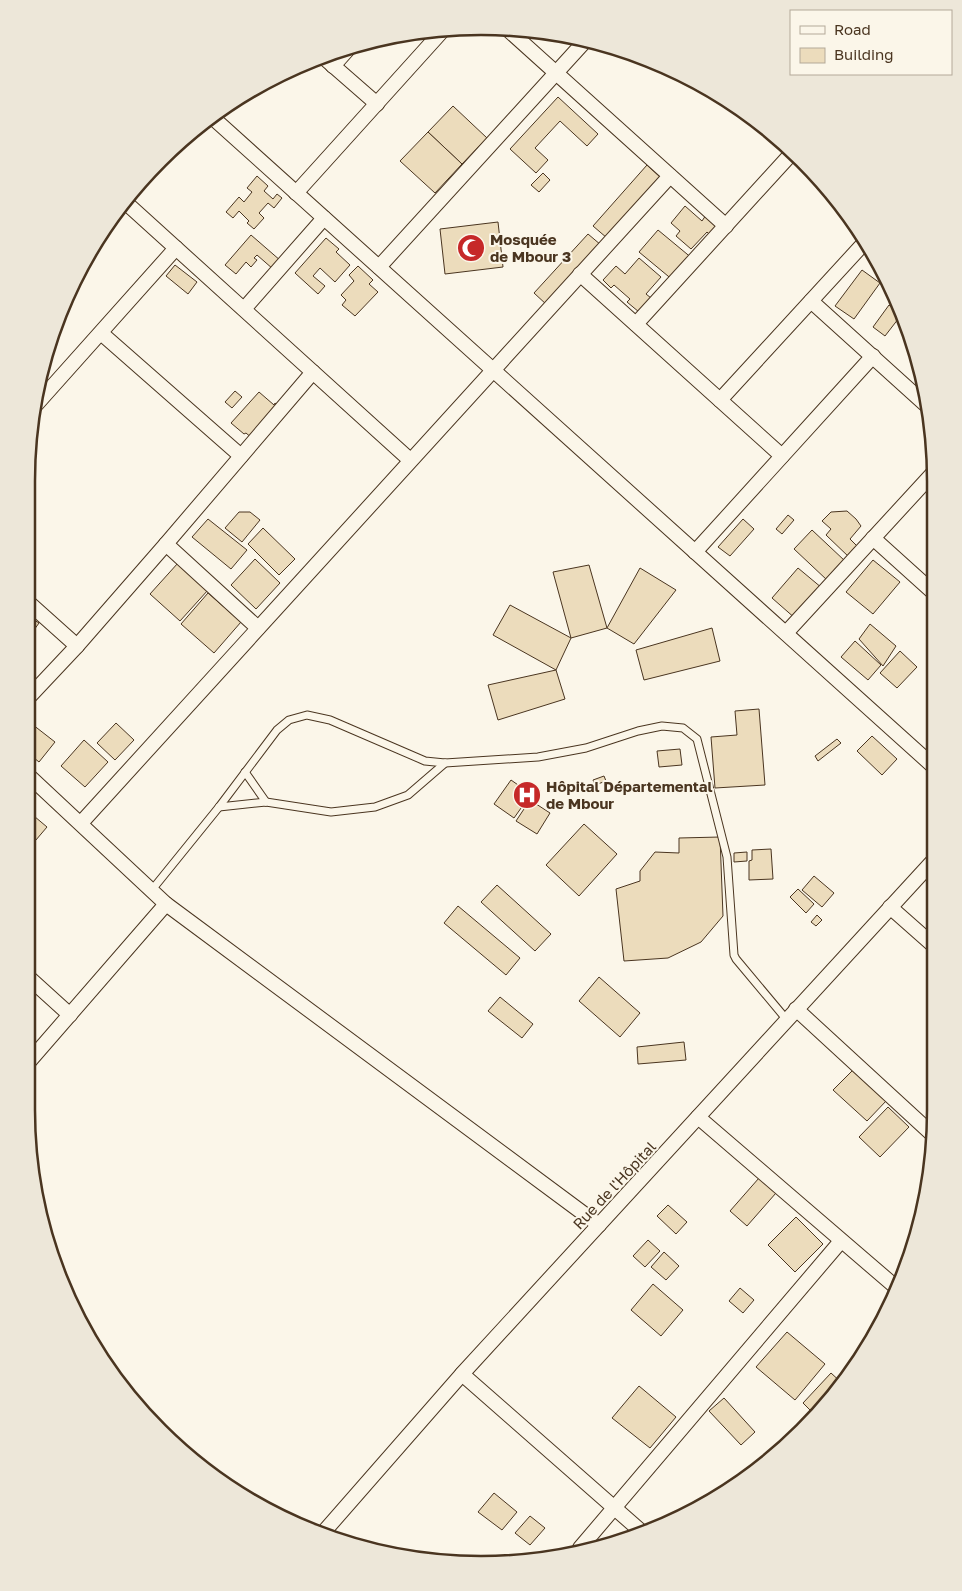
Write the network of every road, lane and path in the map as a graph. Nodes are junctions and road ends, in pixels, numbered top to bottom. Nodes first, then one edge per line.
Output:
1 (516, 37) edge
2 (436, 38) edge
3 (580, 47) edge
4 (341, 58) edge
5 (329, 62) edge
6 (334, 66) junction
7 (556, 73) junction
8 (377, 104) junction
9 (217, 121) edge
10 (788, 158) edge
11 (670, 176) junction
12 (296, 193) junction
13 (130, 206) edge
14 (324, 218) junction
15 (726, 226) junction
16 (860, 247) edge
17 (176, 248) junction
18 (379, 267) junction
19 (580, 274) junction
20 (811, 301) junction
21 (244, 309) junction
22 (636, 324) junction
23 (101, 333) junction
24 (873, 356) junction
25 (493, 370) junction
26 (313, 372) junction
27 (44, 394) edge
28 (919, 398) edge
29 (720, 400) junction
30 (242, 456) junction
31 (782, 456) junction
32 (410, 460) junction
33 (927, 480) edge
34 (873, 538) junction
35 (166, 544) junction
36 (695, 552) junction
37 (927, 587) edge
38 (35, 608) edge
39 (258, 628) junction
40 (786, 634) junction
41 (77, 646) junction
42 (35, 691) edge
43 (927, 760) edge
44 (445, 762) junction
45 (245, 772) junction
46 (35, 781) edge
47 (266, 802) junction
48 (219, 807) junction
49 (81, 823) junction
50 (927, 868) edge
51 (151, 891) junction
52 (166, 904) junction
53 (890, 908) junction
54 (927, 940) edge
55 (35, 983) edge
56 (796, 1009) junction
57 (70, 1015) junction
58 (787, 1020) junction
59 (35, 1054) edge
60 (698, 1117) junction
61 (926, 1129) edge
62 (599, 1225) junction
63 (841, 1241) junction
64 (892, 1284) edge
65 (462, 1374) junction
66 (615, 1508) junction
67 (637, 1527) edge
68 (327, 1528) edge
69 (584, 1544) edge

1 - 7 street
2 - 8 street
3 - 7 street
4 - 6 street
5 - 6 street
6 - 8 street
7 - 11 street
7 - 18 street
8 - 12 street
9 - 12 street
10 - 15 street
11 - 15 street
11 - 19 street
12 - 14 street
13 - 17 street
14 - 18 street
14 - 21 street
15 - 22 street
16 - 20 street
17 - 21 street
17 - 23 street
18 - 25 street
19 - 22 street
19 - 25 street
20 - 24 street
20 - 29 street
21 - 26 street
22 - 29 street
23 - 27 street
23 - 30 street
24 - 28 street
24 - 31 street
25 - 32 street
25 - 36 street
26 - 30 street
26 - 32 street
29 - 31 street
30 - 35 street
31 - 36 street
32 - 39 street
33 - 34 street
34 - 37 street
34 - 40 street
35 - 39 street
35 - 41 street
36 - 40 street
38 - 41 street
39 - 49 street
40 - 43 street
41 - 42 street
44 - 45 lane
44 - 47 lane
44 - 58 lane
45 - 47 lane
45 - 48 lane
46 - 49 street
47 - 48 lane
48 - 51 lane
49 - 51 street
50 - 53 street, Rue de l'Hôpital
51 - 52 street
52 - 57 street
52 - 62 street
53 - 54 street
53 - 56 street, Rue de l'Hôpital
55 - 57 street
56 - 58 street, Rue de l'Hôpital
56 - 61 street
57 - 59 street
58 - 60 street, Rue de l'Hôpital
60 - 62 street, Rue de l'Hôpital
60 - 63 street
62 - 65 street, Rue de l'Hôpital
63 - 64 street
63 - 66 street
65 - 66 street
65 - 68 street, Rue de l'Hôpital
66 - 67 street
66 - 69 street

